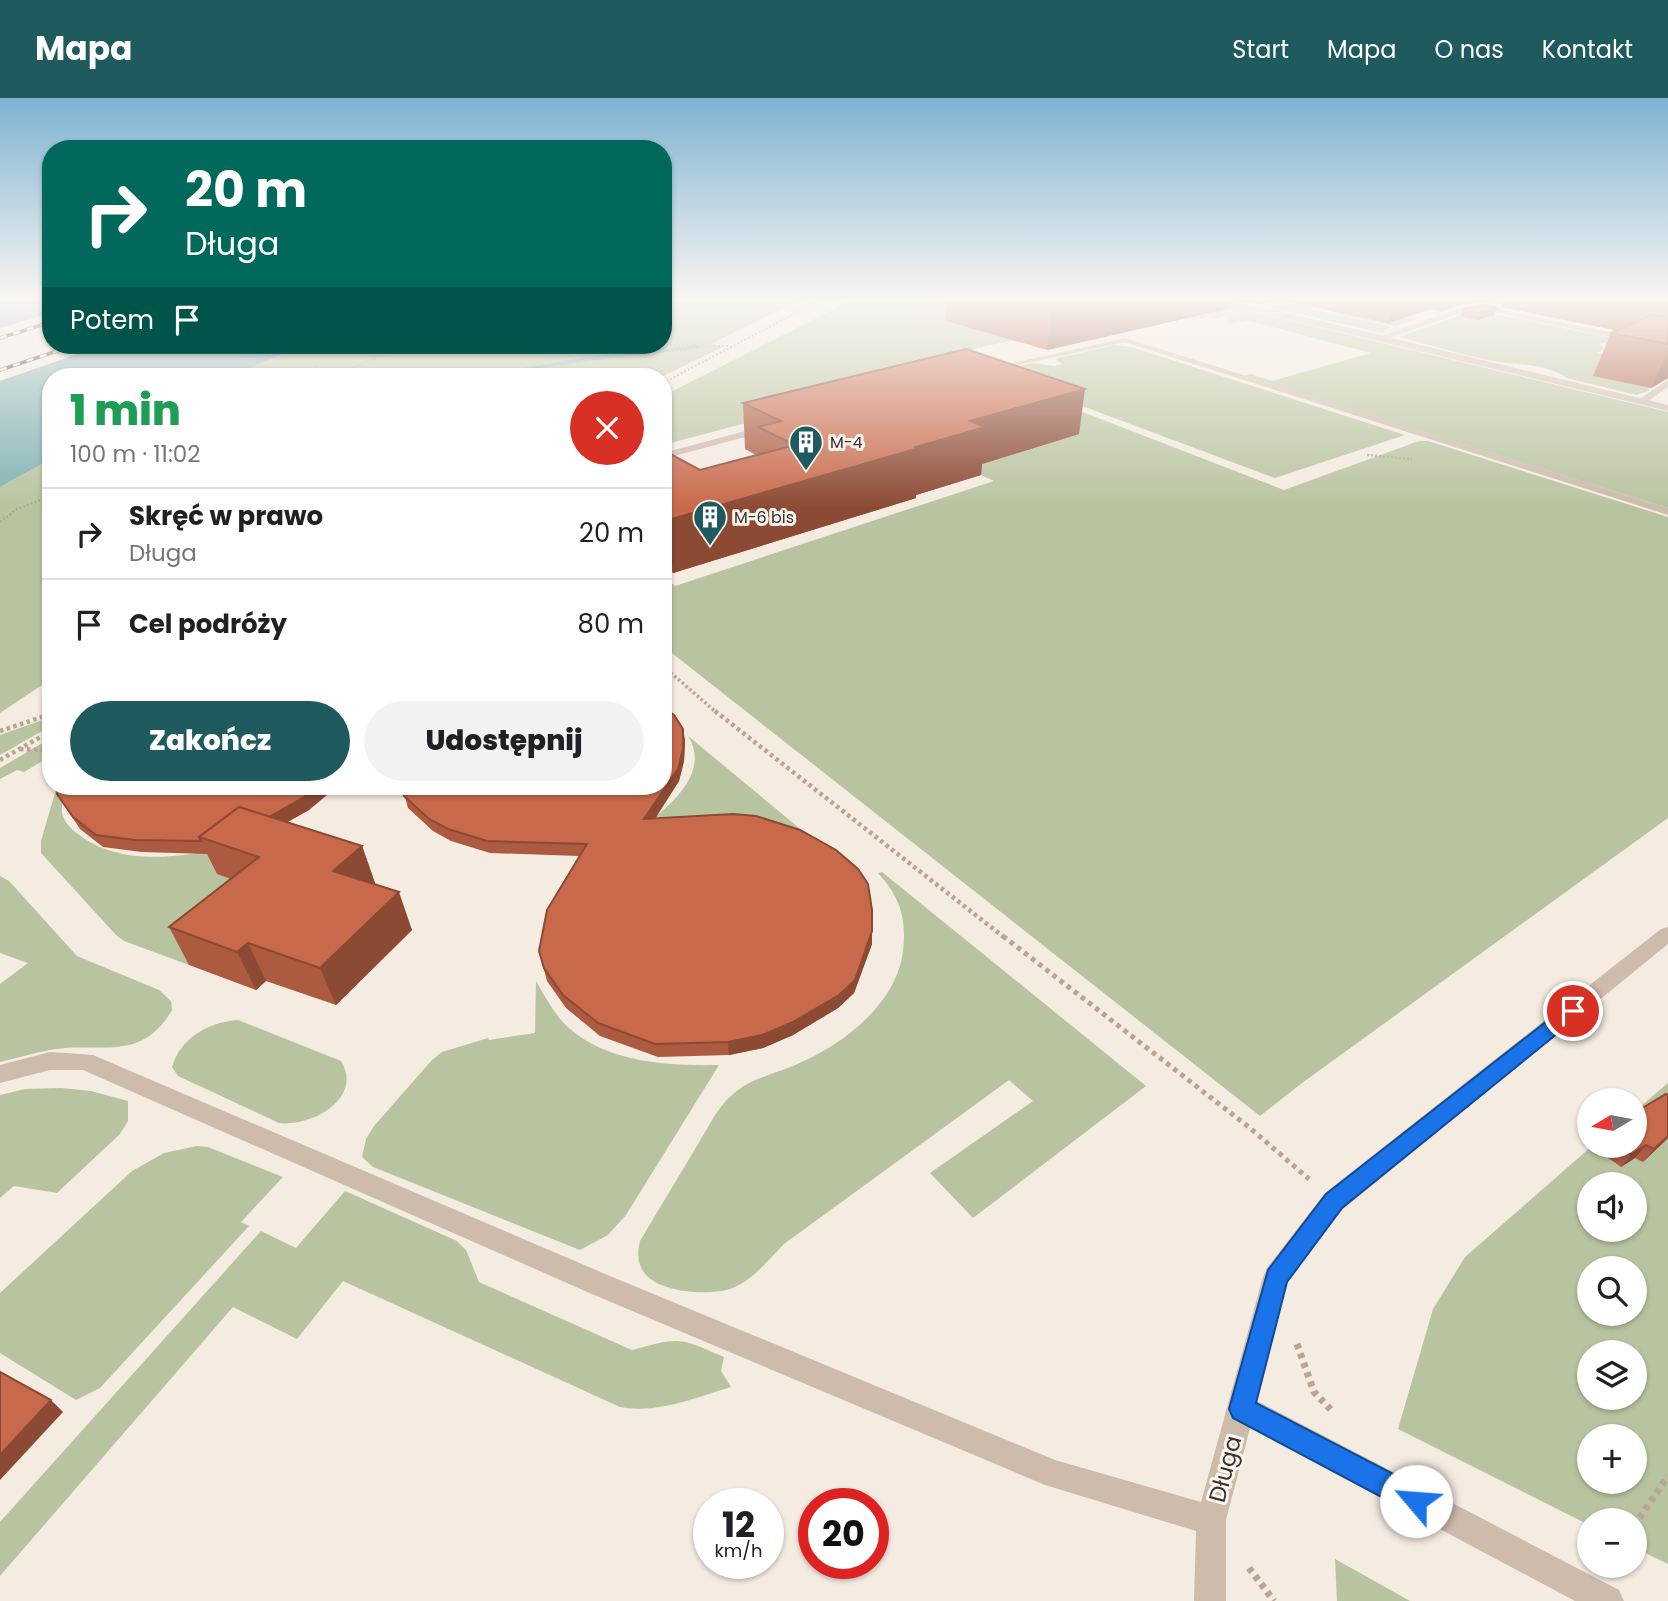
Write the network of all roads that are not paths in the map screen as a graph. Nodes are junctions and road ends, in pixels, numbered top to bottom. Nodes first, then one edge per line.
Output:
1 (994, 368) edge
2 (1215, 368) edge
3 (1505, 368) edge
4 (981, 371) edge
5 (1668, 383) edge
6 (1641, 401) junction
7 (1668, 408) edge
8 (780, 425) edge
9 (672, 454) edge
10 (1668, 512) edge
11 (1668, 934) edge
12 (0, 1074) edge
13 (1242, 1409) junction
14 (1211, 1520) junction
15 (1210, 1601) edge
16 (1608, 1601) edge

1 - 4 street
2 - 10 street
3 - 6 street
5 - 6 street
6 - 7 street
8 - 9 street
11 - 13 street, Długa
12 - 14 street
13 - 14 street, Długa
13 - 16 street
14 - 15 street, Długa

